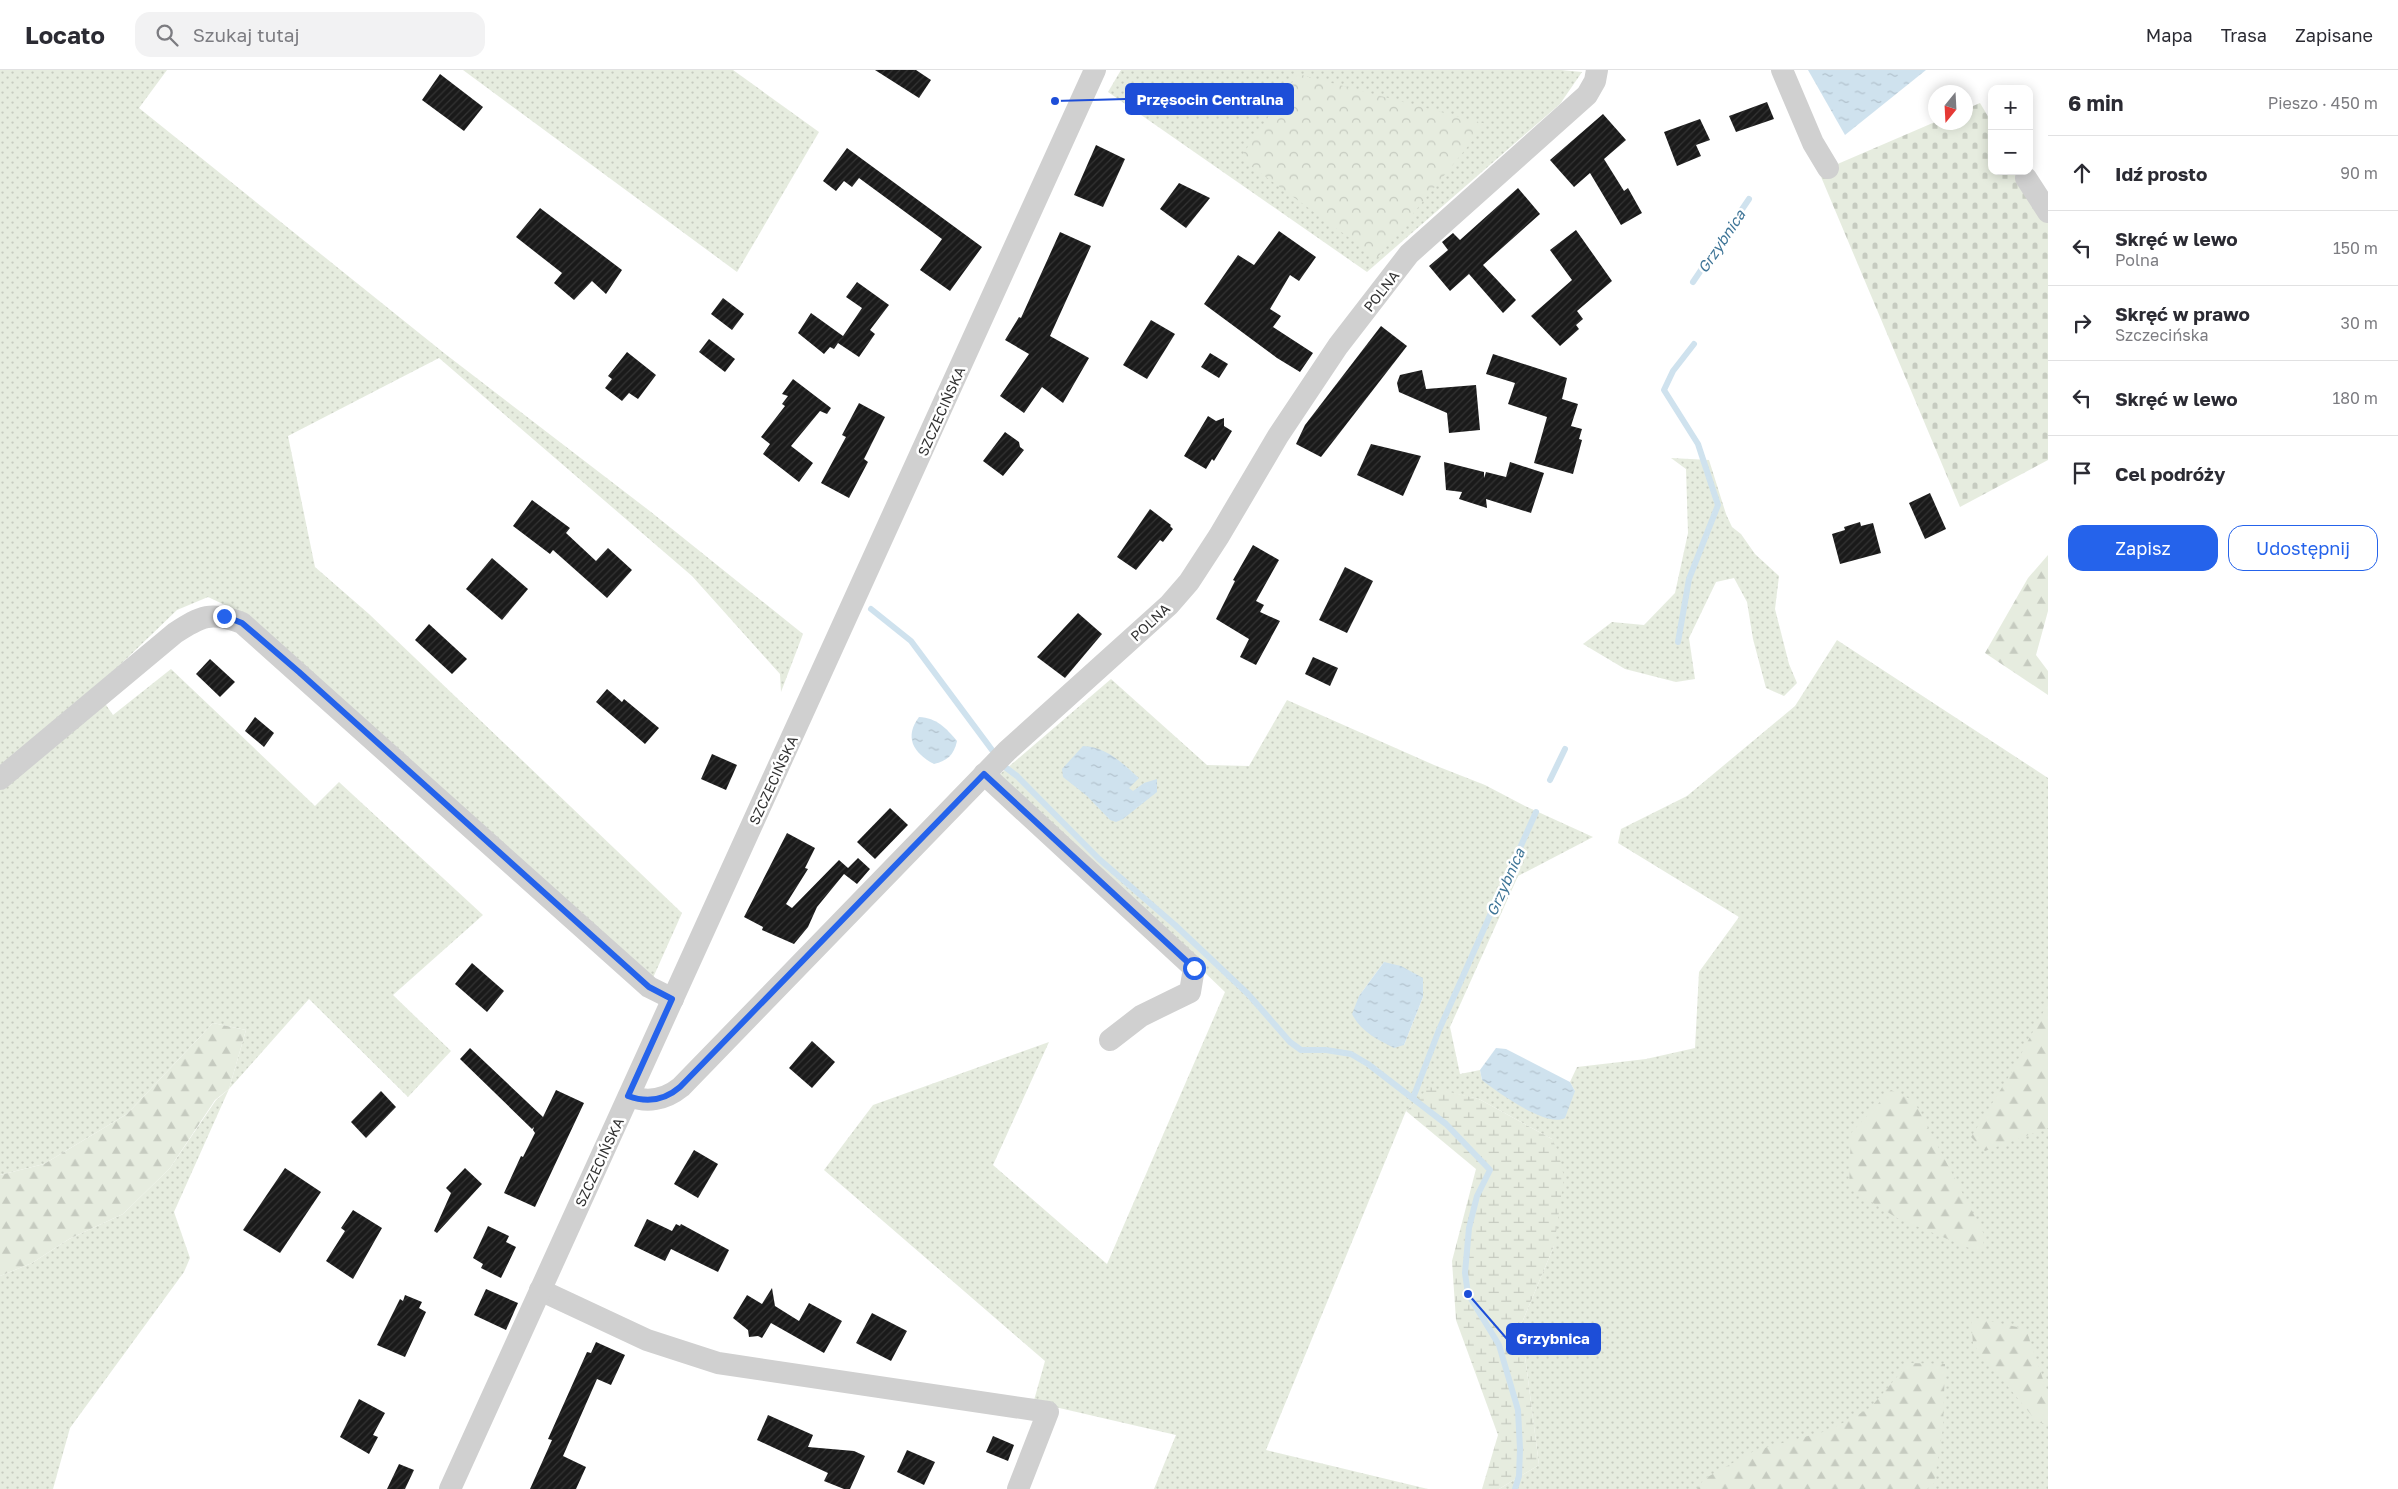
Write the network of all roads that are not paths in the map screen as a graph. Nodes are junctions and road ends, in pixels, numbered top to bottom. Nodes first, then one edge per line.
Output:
1 (1095, 70) edge
2 (1597, 70) edge
3 (1782, 70) edge
4 (1828, 168) dead end
5 (2026, 178) dead end
6 (2048, 212) edge
7 (984, 774) junction
8 (0, 779) edge
9 (672, 999) junction
10 (1110, 1040) dead end
11 (628, 1096) junction
12 (540, 1290) junction
13 (450, 1489) edge
14 (1018, 1489) edge

1 - 9 street, SZCZECIŃSKA
2 - 7 street, POLNA
3 - 4 street
5 - 6 street
7 - 10 street
7 - 11 street, POLNA
8 - 9 street
9 - 11 street, SZCZECIŃSKA
11 - 12 street, SZCZECIŃSKA
12 - 13 street, SZCZECIŃSKA
12 - 14 street

